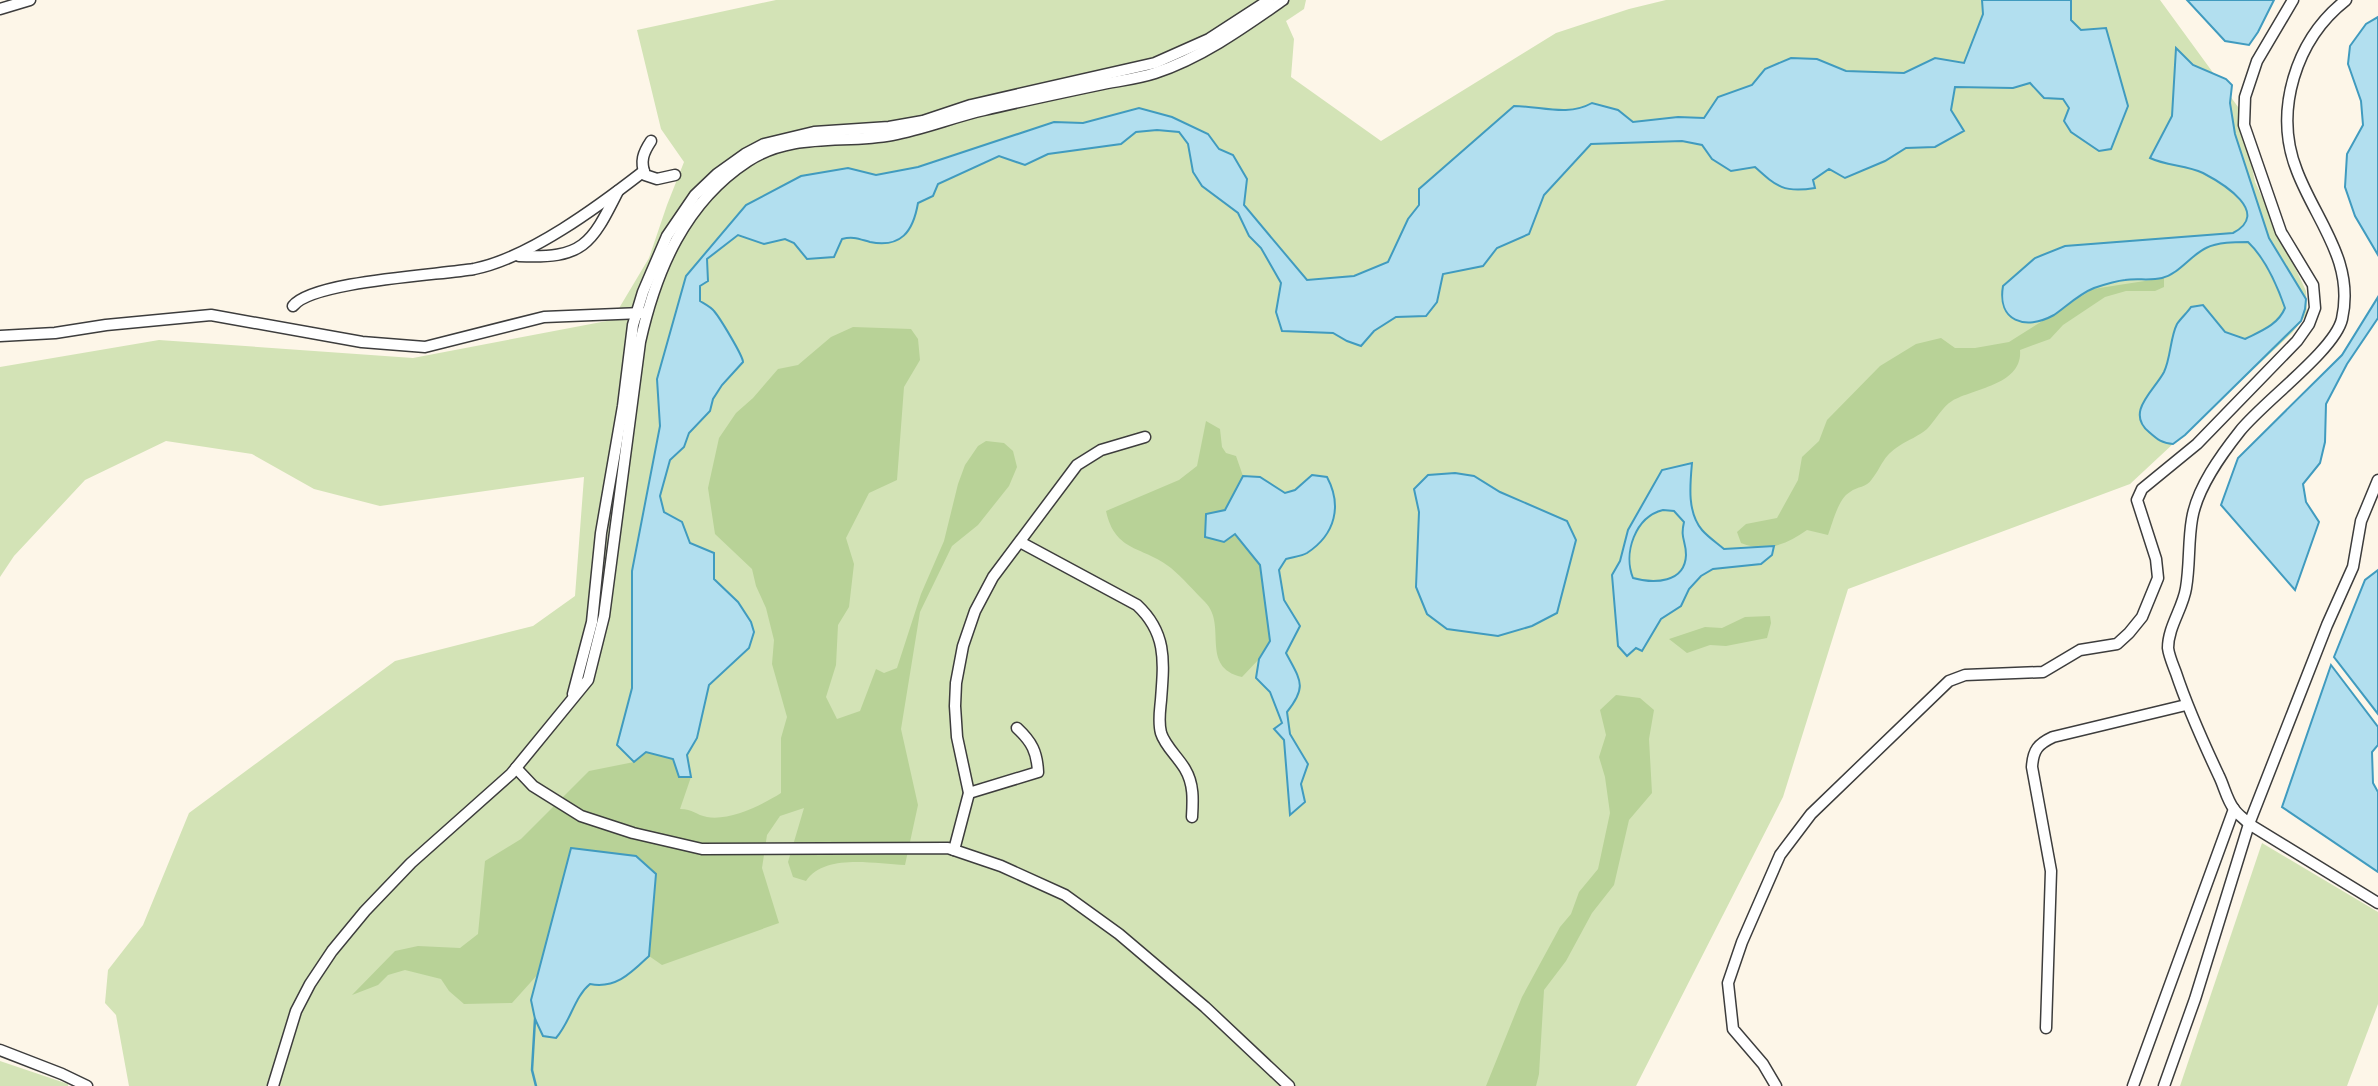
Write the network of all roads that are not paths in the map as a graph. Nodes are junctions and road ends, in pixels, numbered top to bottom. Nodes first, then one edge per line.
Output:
1 (30, 0) edge
2 (1269, 0) edge
3 (1283, 0) edge
4 (2293, 0) edge
5 (2346, 0) edge
6 (0, 9) edge
7 (651, 141) dead end
8 (644, 172) junction
9 (676, 175) dead end
10 (618, 191) junction
11 (515, 256) junction
12 (293, 306) dead end
13 (641, 314) junction
14 (0, 336) edge
15 (1145, 436) dead end
16 (2378, 480) edge
17 (1020, 542) junction
18 (2186, 705) junction
19 (1017, 728) dead end
20 (516, 768) junction
21 (969, 793) junction
22 (2234, 809) junction
23 (1192, 817) dead end
24 (2249, 824) junction
25 (954, 850) junction
26 (2378, 903) edge
27 (2046, 1028) dead end
28 (0, 1050) edge
29 (87, 1086) edge
30 (273, 1086) edge
31 (1289, 1086) edge
32 (1776, 1086) edge
33 (2133, 1086) edge
34 (2164, 1086) edge

1 - 6 street
2 - 13 street
3 - 13 street
4 - 32 street
5 - 18 street
7 - 8 street
8 - 9 street
8 - 10 street
10 - 11 street
10 - 11 street
11 - 12 street
13 - 14 street
13 - 20 street
15 - 17 street
16 - 24 street
17 - 21 street
17 - 23 street
18 - 22 street
18 - 27 street
19 - 21 street
20 - 25 street
20 - 30 street
21 - 25 street
22 - 24 street
22 - 33 street
24 - 26 street
24 - 34 street
25 - 31 street
28 - 29 street

